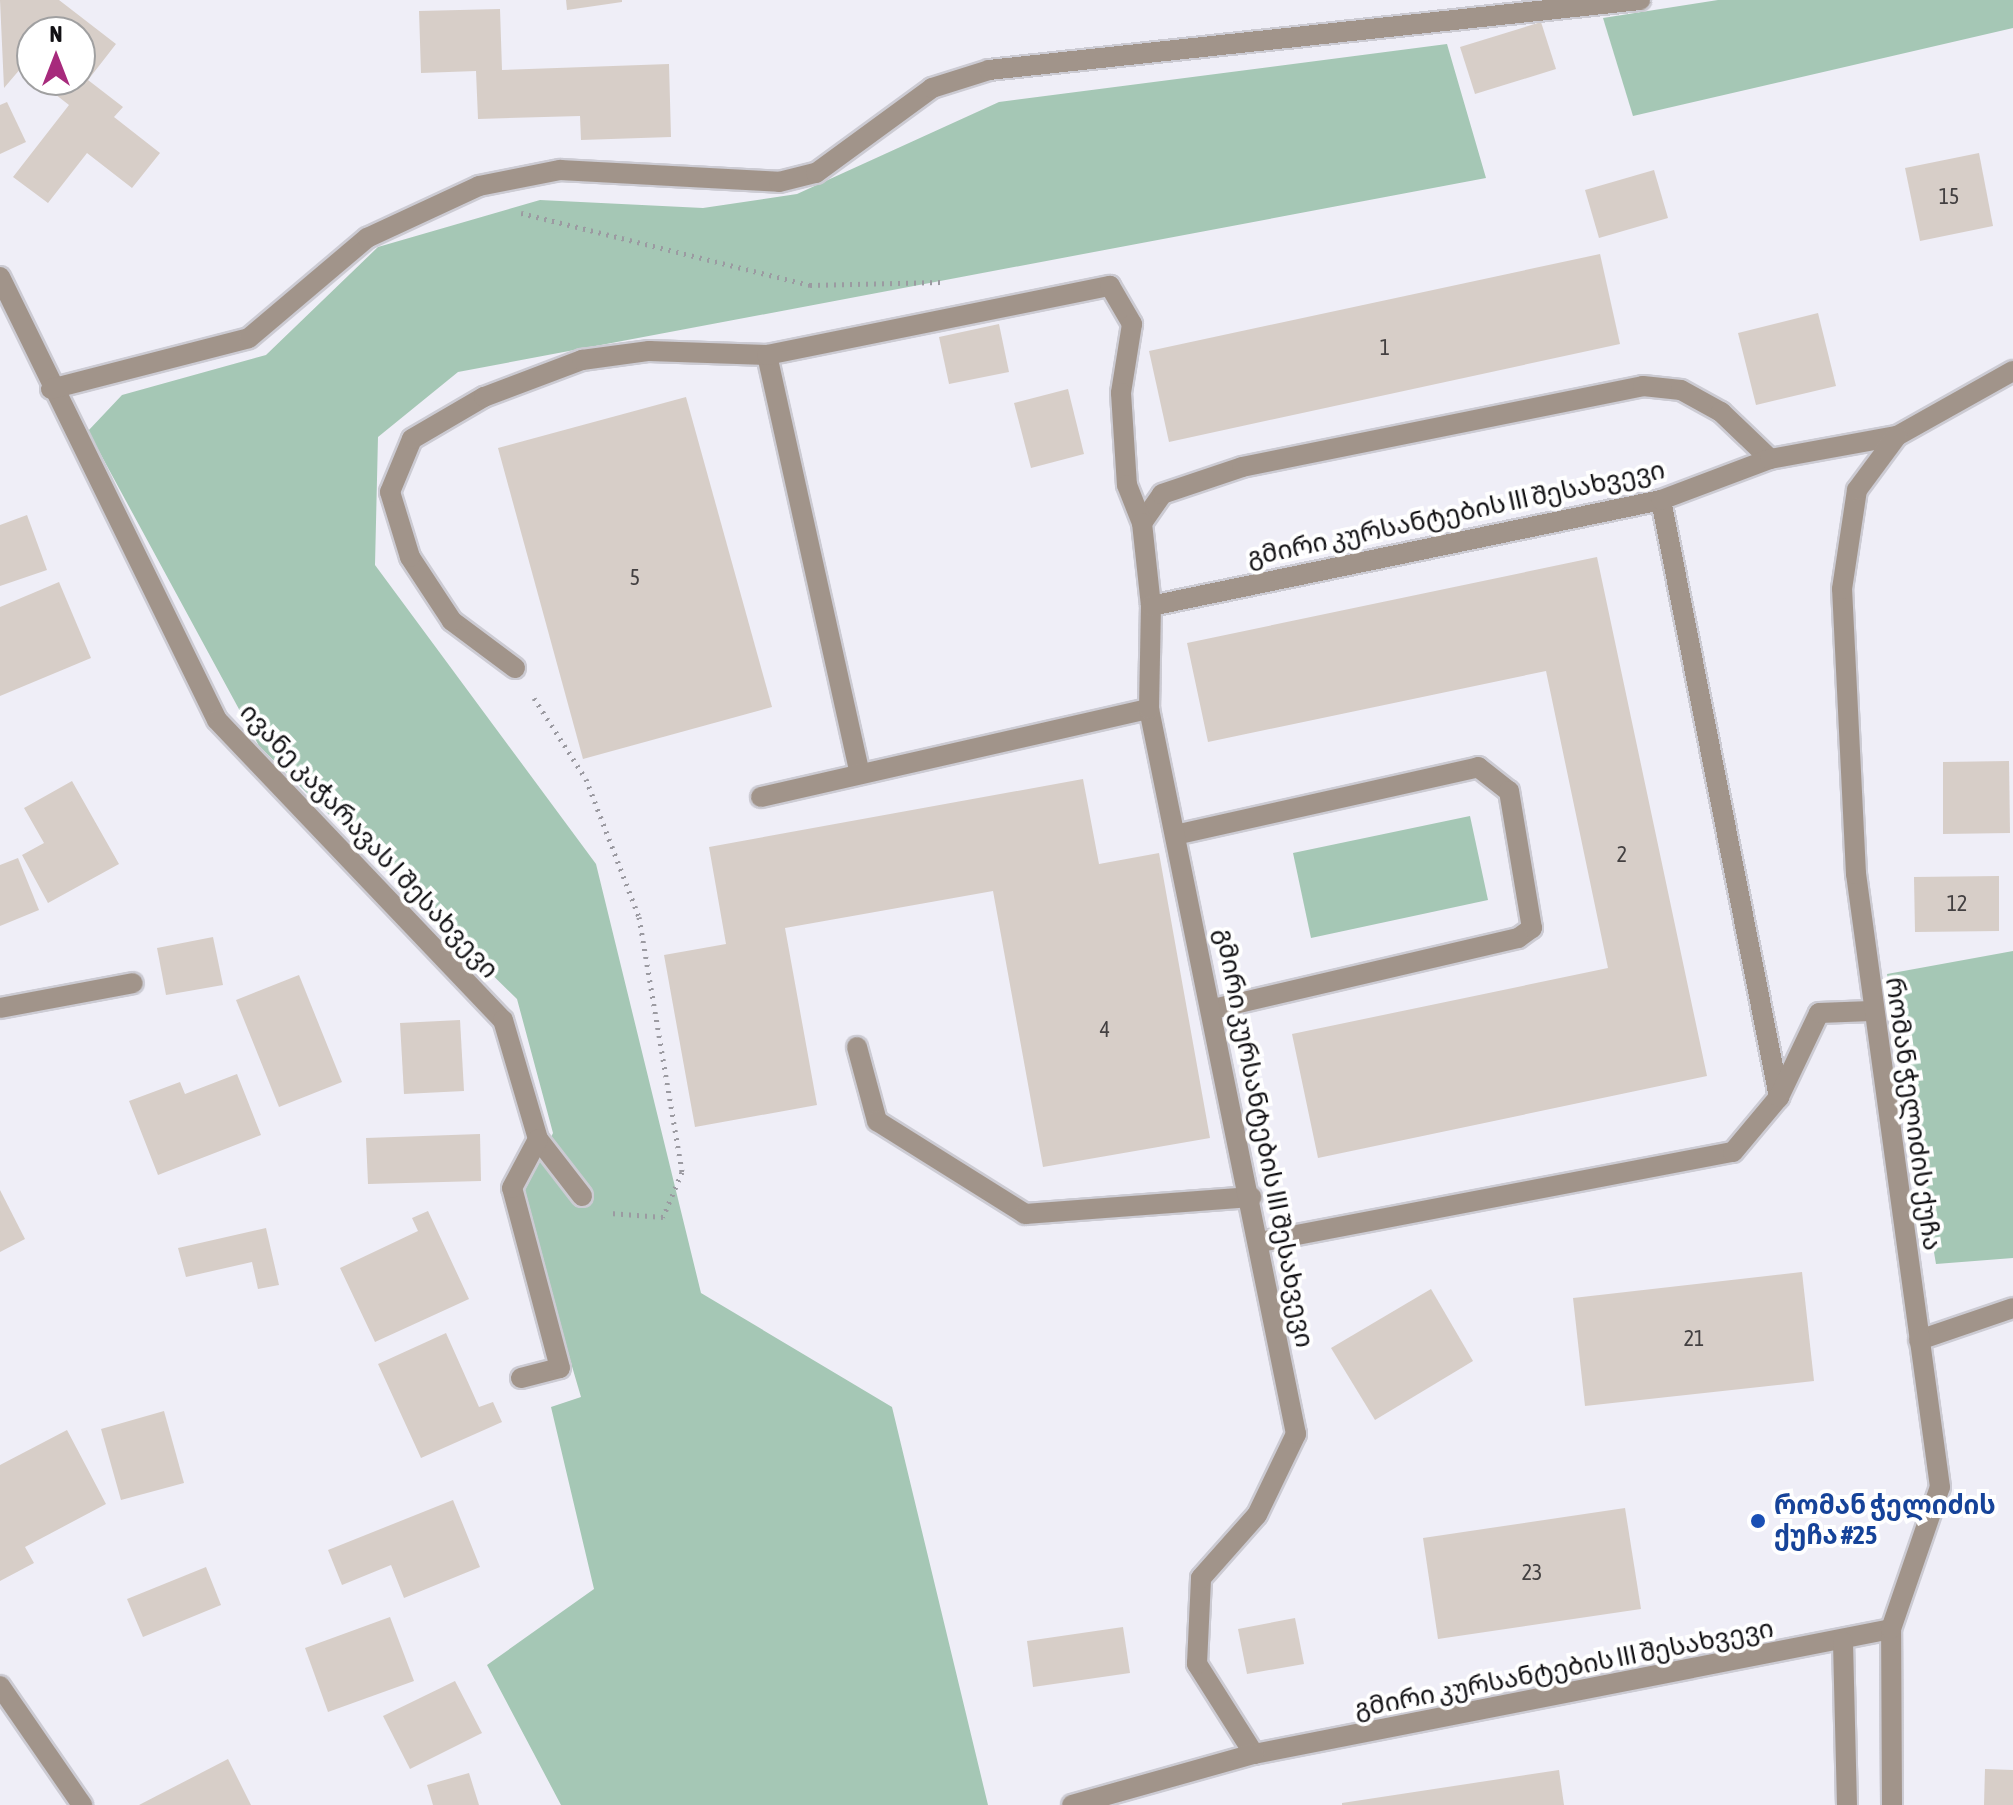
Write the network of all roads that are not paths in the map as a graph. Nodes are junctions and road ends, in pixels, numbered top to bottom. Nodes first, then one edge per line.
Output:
1 (1640, 0) edge
2 (0, 277) edge
3 (767, 355) junction
4 (2013, 371) edge
5 (51, 389) junction
6 (1897, 436) junction
7 (1770, 459) junction
8 (1661, 500) junction
9 (1142, 523) junction
10 (1151, 606) junction
11 (515, 668) road end
12 (1149, 709) junction
13 (860, 774) junction
14 (761, 797) dead end
15 (1175, 835) junction
16 (133, 983) dead end
17 (0, 1008) edge
18 (1212, 1009) junction
19 (1871, 1011) junction
20 (857, 1047) dead end
21 (1779, 1097) junction
22 (538, 1139) junction
23 (582, 1196) road end
24 (1251, 1197) junction
25 (1260, 1242) junction
26 (2013, 1308) edge
27 (1919, 1340) junction
28 (521, 1378) dead end
29 (1891, 1629) junction
30 (1843, 1642) junction
31 (0, 1686) edge
32 (1254, 1754) junction
33 (82, 1805) edge
34 (1072, 1805) edge
35 (1847, 1805) edge
36 (1892, 1805) edge

1 - 5 street
2 - 5 street, ივანე კაჭარავას I შესახვევი
3 - 9 street
3 - 11 street
3 - 13 street
4 - 6 street
5 - 22 street, ივანე კაჭარავას I შესახვევი
6 - 7 street, გმირი კურსანტების III შესახვევი
6 - 19 street, რომან ჭელიძის ქუჩა
7 - 8 street, გმირი კურსანტების III შესახვევი
7 - 9 street
8 - 10 street, გმირი კურსანტების III შესახვევი
8 - 21 street
9 - 10 street
10 - 12 street, გმირი კურსანტების III შესახვევი
12 - 13 street
12 - 15 street, გმირი კურსანტების III შესახვევი
13 - 14 street
15 - 18 street, გმირი კურსანტების III შესახვევი
15 - 18 street
16 - 17 street
18 - 24 street, გმირი კურსანტების III შესახვევი
19 - 21 street
19 - 27 street, რომან ჭელიძის ქუჩა
20 - 24 street
21 - 25 street
22 - 23 street, ივანე კაჭარავას I შესახვევი
22 - 28 street
24 - 25 street, გმირი კურსანტების III შესახვევი
25 - 32 street, გმირი კურსანტების III შესახვევი
26 - 27 street
27 - 29 street, რომან ჭელიძის ქუჩა
29 - 30 street, გმირი კურსანტების III შესახვევი
29 - 36 street, რომან ჭელიძის ქუჩა
30 - 32 street, გმირი კურსანტების III შესახვევი
30 - 35 street
31 - 33 street
32 - 34 street

